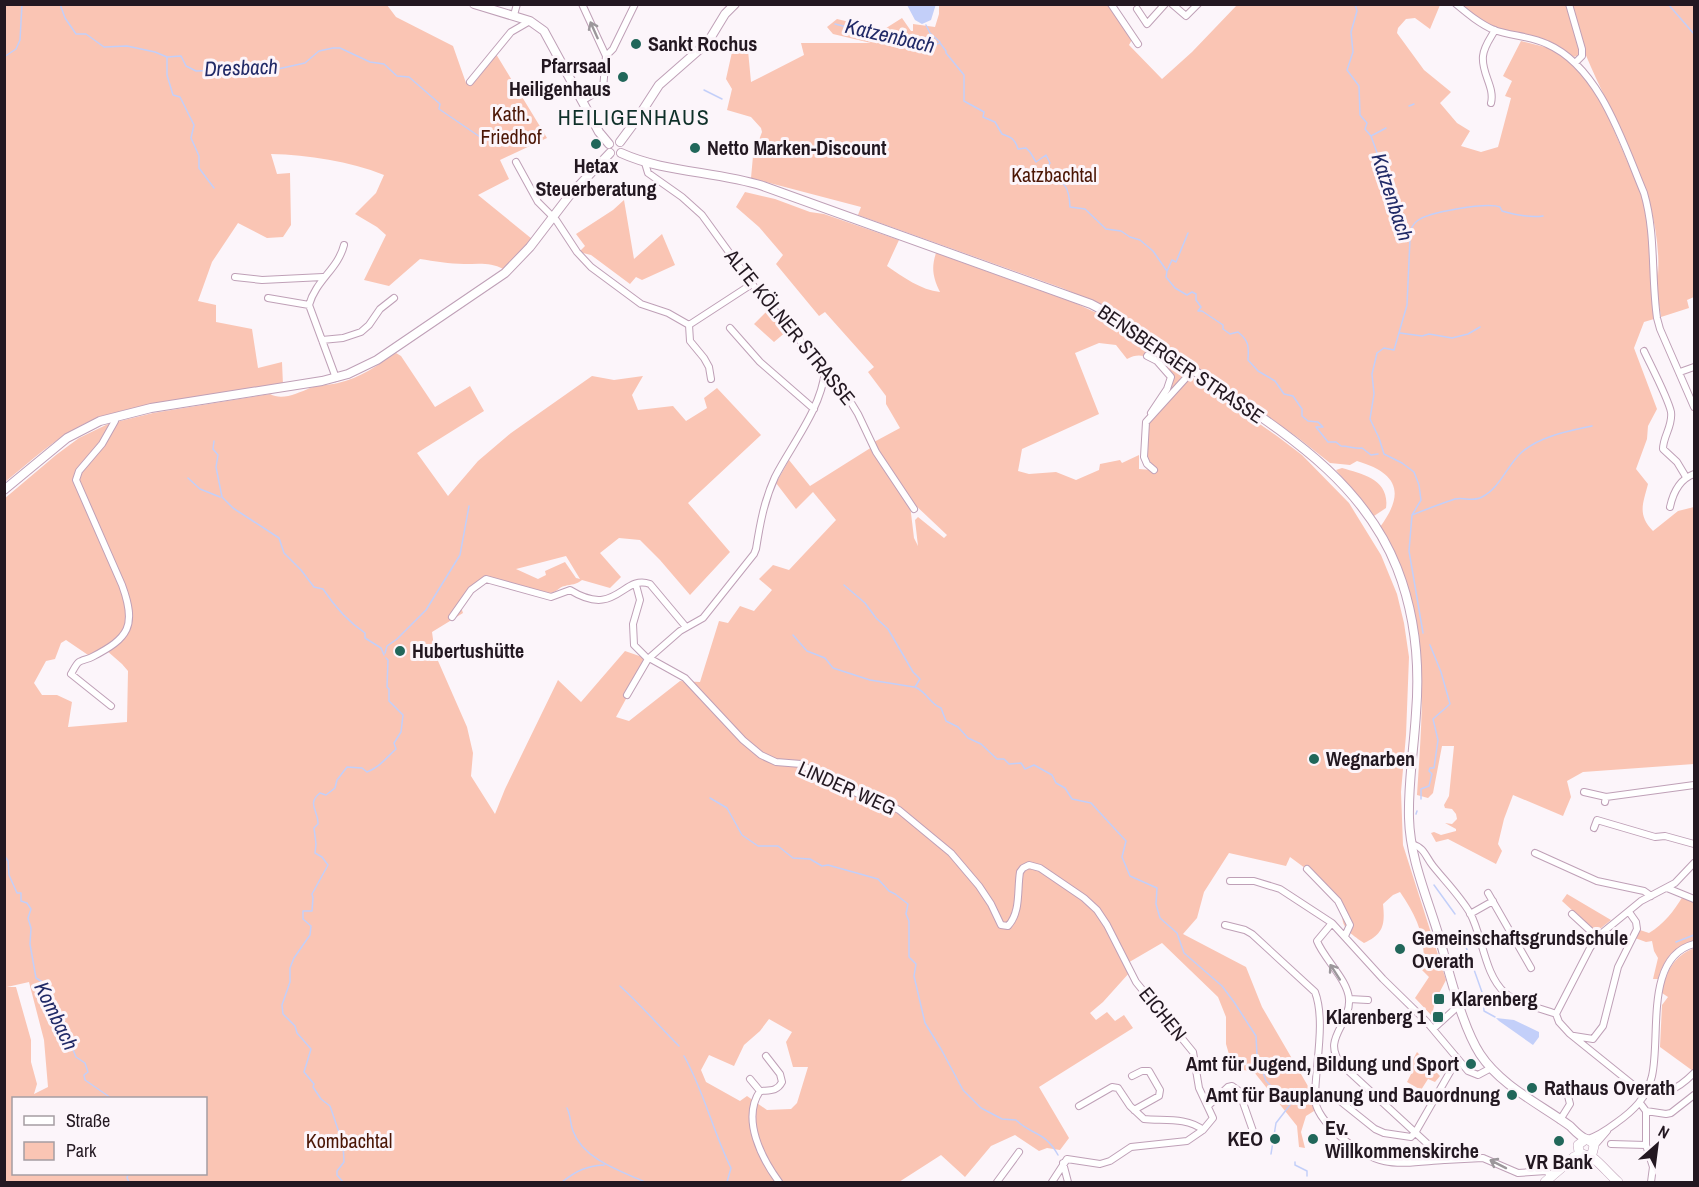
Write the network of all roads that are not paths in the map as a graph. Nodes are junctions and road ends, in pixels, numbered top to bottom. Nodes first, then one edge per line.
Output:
1 (474, 4) edge
2 (517, 4) edge
3 (582, 4) edge
4 (635, 4) edge
5 (735, 4) edge
6 (1111, 4) edge
7 (1165, 4) edge
8 (1172, 4) edge
9 (1198, 4) edge
10 (1456, 4) edge
11 (1569, 4) edge
12 (1137, 9) dead end
13 (514, 15) junction
14 (530, 21) junction
15 (1495, 30) junction
16 (1138, 44) dead end
17 (606, 56) junction
18 (1576, 62) junction
19 (470, 82) dead end
20 (582, 101) junction
21 (1491, 103) dead end
22 (620, 142) junction
23 (610, 149) junction
24 (621, 153) junction
25 (516, 162) dead end
26 (645, 164) junction
27 (553, 217) junction
28 (344, 244) dead end
29 (235, 276) dead end
30 (323, 277) junction
31 (752, 284) junction
32 (268, 298) dead end
33 (394, 298) dead end
34 (309, 305) junction
35 (689, 325) junction
36 (730, 328) dead end
37 (322, 340) junction
38 (1644, 351) dead end
39 (1147, 356) dead end
40 (1695, 367) edge
41 (1191, 369) junction
42 (825, 371) junction
43 (1680, 372) junction
44 (336, 378) junction
45 (711, 379) dead end
46 (1695, 407) edge
47 (814, 409) junction
48 (115, 417) junction
49 (1148, 418) junction
50 (1154, 470) dead end
51 (1695, 474) edge
52 (1686, 477) junction
53 (4, 490) edge
54 (1670, 507) dead end
55 (914, 510) dead end
56 (636, 585) junction
57 (453, 617) dead end
58 (686, 627) junction
59 (648, 659) junction
60 (627, 695) dead end
61 (111, 706) dead end
62 (1695, 785) edge
63 (1584, 792) dead end
64 (1594, 828) dead end
65 (1412, 844) junction
66 (1695, 844) edge
67 (1535, 853) dead end
68 (1693, 865) edge
69 (1307, 870) dead end
70 (1230, 881) dead end
71 (1667, 888) junction
72 (1488, 893) dead end
73 (1651, 896) junction
74 (1695, 899) edge
75 (1493, 901) junction
76 (1629, 912) junction
77 (1572, 914) dead end
78 (1470, 915) junction
79 (1332, 923) junction
80 (1225, 925) dead end
81 (1345, 936) junction
82 (1597, 937) junction
83 (1695, 944) edge
84 (1124, 957) joint
85 (1530, 968) dead end
86 (1349, 999) junction
87 (1368, 1000) dead end
88 (1461, 1007) junction
89 (1556, 1014) junction
90 (1433, 1029) junction
91 (1573, 1036) junction
92 (1320, 1043) junction
93 (1334, 1043) junction
94 (766, 1056) dead end
95 (1491, 1068) junction
96 (1450, 1072) dead end
97 (1695, 1074) edge
98 (1132, 1076) dead end
99 (750, 1079) dead end
100 (760, 1091) junction
101 (1567, 1092) dead end
102 (1646, 1092) junction
103 (1695, 1095) edge
104 (1315, 1101) junction
105 (1640, 1103) junction
106 (1078, 1106) dead end
107 (1209, 1106) junction
108 (1134, 1110) junction
109 (1646, 1111) junction
110 (1562, 1121) junction
111 (1203, 1130) junction
112 (1253, 1131) dead end
113 (1415, 1133) junction
114 (1611, 1144) dead end
115 (1646, 1145) junction
116 (1586, 1147) junction
117 (1019, 1152) dead end
118 (1445, 1160) junction
119 (1062, 1165) junction
120 (1552, 1176) edge
121 (1615, 1180) edge
122 (779, 1182) edge
123 (997, 1182) edge
124 (1052, 1182) edge
125 (1068, 1182) edge
126 (1651, 1182) edge

1 - 13 main road
2 - 13 street
17 -> 3 street
4 - 17 street
5 - 22 main road
6 - 16 street
7 - 12 street
8 - 9 street
10 - 15 street
11 - 18 street
13 - 14 main road
14 - 19 street
14 - 20 main road
15 - 18 street
15 - 21 street
17 - 20 street
18 - 43 street
20 - 23 main road
22 - 23 main road
22 - 24 main road
23 - 24 main road
23 - 27 main road
24 - 26 main road, BENSBERGER STRASSE
25 - 27 street
26 - 31 street, ALTE KÖLNER STRASSE
26 - 41 main road, BENSBERGER STRASSE
27 - 35 street
27 - 44 main road
28 - 30 street
29 - 30 street
30 - 34 street
31 - 35 street
31 - 42 street, ALTE KÖLNER STRASSE
32 - 34 street
33 - 37 street
34 - 37 street
35 - 45 street
36 - 47 street
37 - 44 street
38 - 52 street
39 - 49 street
40 - 43 street
41 - 49 street
41 - 65 main road, BENSBERGER STRASSE
42 - 47 street
42 - 55 street, ALTE KÖLNER STRASSE
43 - 46 street
44 - 48 main road
47 - 58 street
48 - 53 main road
48 - 61 street
49 - 50 street
51 - 52 street
52 - 54 street
56 - 57 street
56 - 58 street
56 - 59 street
58 - 59 street
59 - 60 street
59 - 84 street, LINDER WEG
62 - 63 street
64 - 66 street
65 - 78 street
65 - 88 main road, BENSBERGER STRASSE
67 - 73 street
68 - 71 street
69 - 81 street
70 - 79 street
71 - 73 street
71 - 74 street
72 - 75 street
73 - 76 street
75 - 78 street
75 - 85 street
76 - 82 street
76 - 91 street
77 - 82 street
78 - 89 street
79 - 81 street
86 -> 79 street
80 - 92 street
81 - 90 street
82 - 89 street
83 - 102 street
84 - 107 street, EICHEN
86 - 87 street
86 - 93 street
88 - 90 street
88 - 95 main road, BENSBERGER STRASSE
89 - 91 street
90 - 95 street
91 - 102 street
92 - 93 street
92 - 104 street
93 - 113 street
94 - 100 street
95 - 110 main road, BENSBERGER STRASSE
96 - 113 street
97 - 102 street
98 - 108 street
99 - 100 street
100 - 122 street
101 - 110 street
102 - 105 street
103 - 109 street
104 - 113 street
104 - 118 street
105 - 109 street
105 - 116 street
106 - 108 street
107 - 111 street
107 - 112 street
108 - 111 street
109 - 115 street
110 - 116 main road
111 - 119 street
113 - 118 street
114 - 115 street
115 - 126 street
116 - 120 main road
116 - 121 main road
117 - 123 street
120 -> 118 street
119 - 124 street
119 - 125 street

